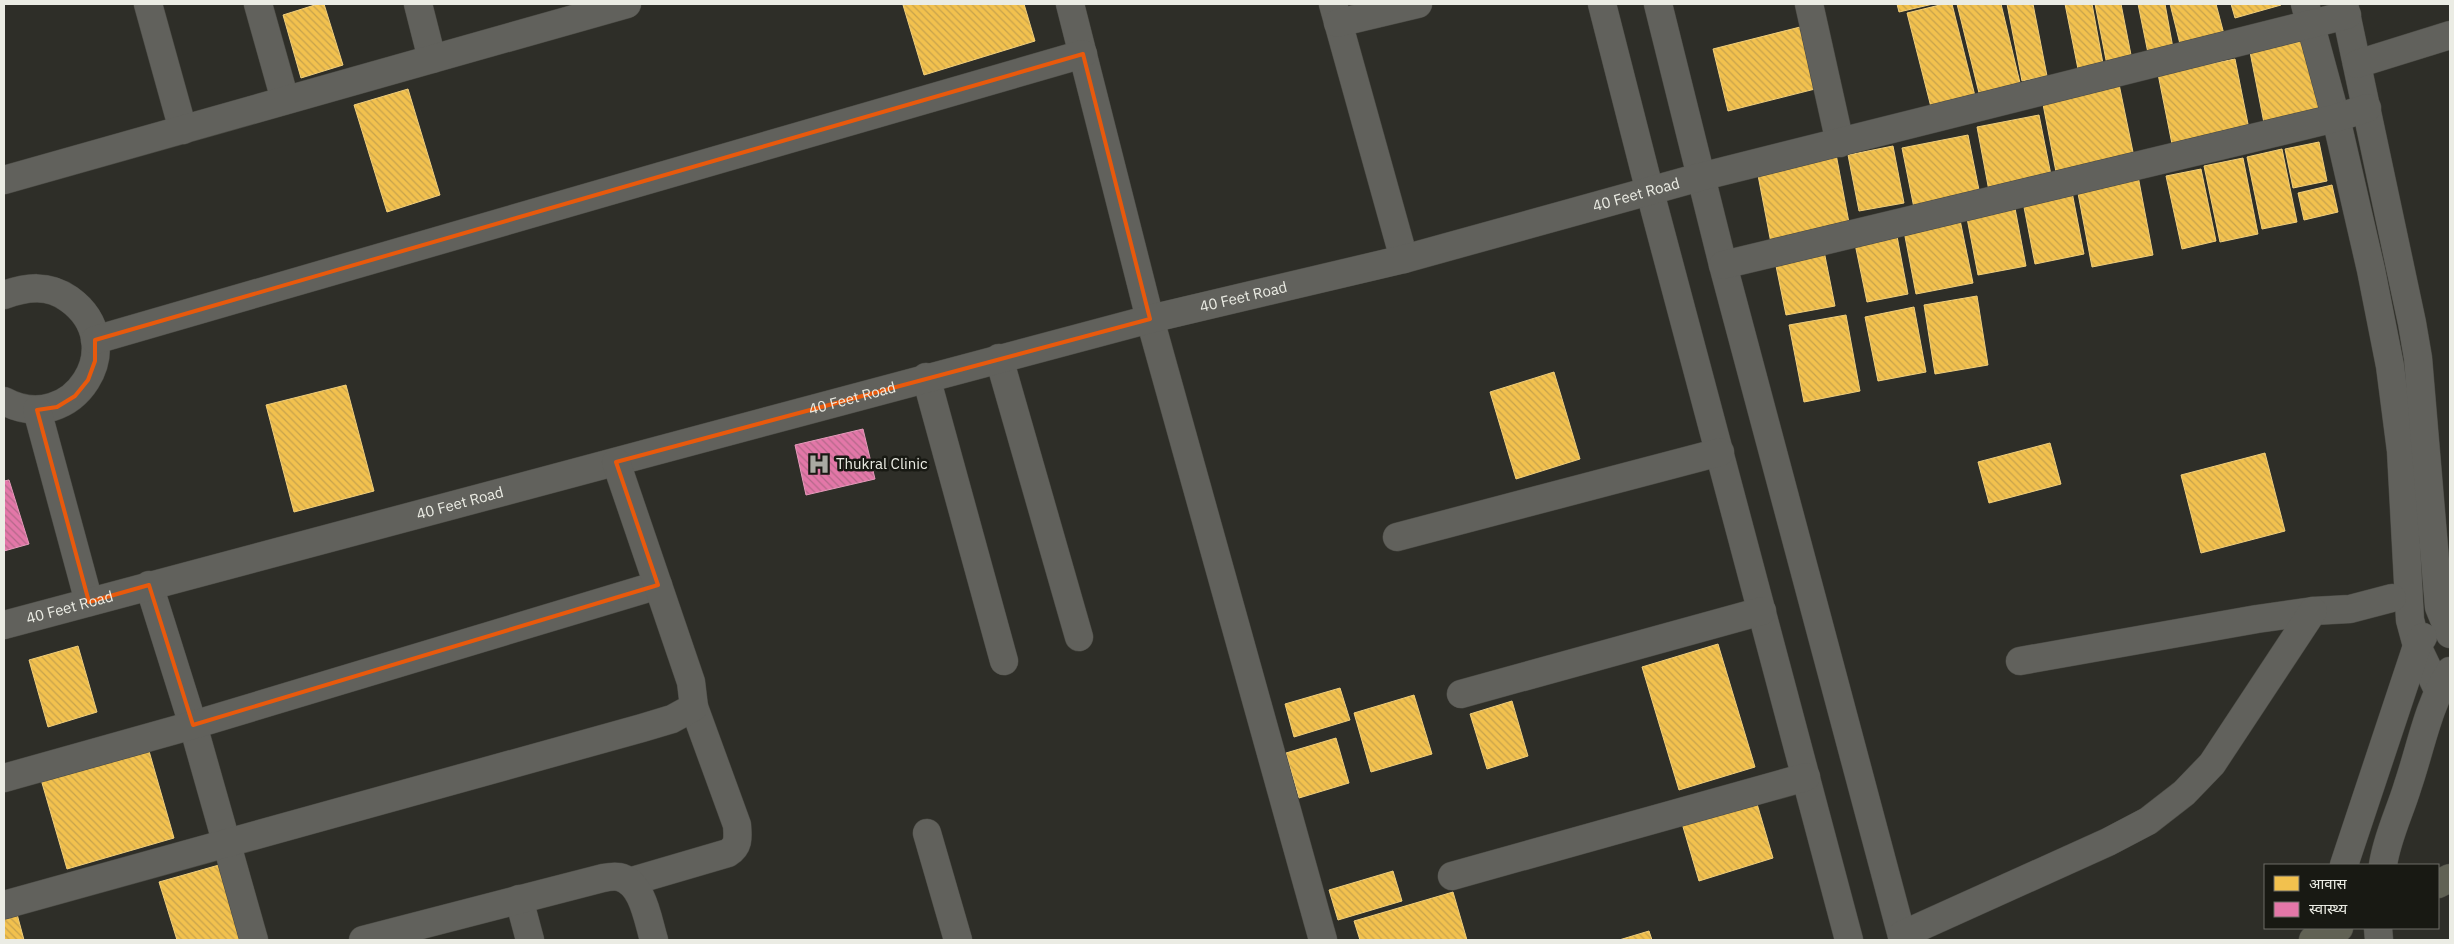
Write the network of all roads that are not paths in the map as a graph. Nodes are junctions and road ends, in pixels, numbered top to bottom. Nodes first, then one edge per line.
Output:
1 (148, 4) edge
2 (258, 4) edge
3 (418, 4) edge
4 (627, 4) edge
5 (1070, 4) edge
6 (1418, 4) edge
7 (1602, 4) edge
8 (1658, 4) edge
9 (1809, 4) edge
10 (2345, 9) edge
11 (565, 12) edge
12 (1336, 14) edge
13 (2307, 14) edge
14 (2450, 35) edge
15 (1083, 54) junction
16 (432, 59) junction
17 (2357, 64) junction
18 (285, 100) junction
19 (2367, 108) junction
20 (2336, 118) junction
21 (182, 130) junction
22 (1840, 143) junction
23 (1700, 177) junction
24 (4, 180) edge
25 (1650, 192) junction
26 (1404, 259) junction
27 (1723, 265) junction
28 (4, 295) edge
29 (1150, 319) junction
30 (95, 340) junction
31 (998, 358) junction
32 (926, 377) junction
33 (4, 401) edge
34 (37, 410) junction
35 (1720, 452) junction
36 (616, 462) junction
37 (1397, 537) dead end
38 (150, 585) junction
39 (658, 585) junction
40 (2392, 598) dead end
41 (88, 602) junction
42 (2445, 602) edge
43 (1762, 611) junction
44 (2313, 611) junction
45 (4, 625) edge
46 (2450, 634) edge
47 (1080, 637) dead end
48 (2418, 646) junction
49 (1004, 661) dead end
50 (2020, 661) dead end
51 (2444, 680) edge
52 (1461, 694) dead end
53 (694, 708) junction
54 (193, 726) junction
55 (1806, 777) junction
56 (4, 778) edge
57 (927, 833) dead end
58 (226, 843) junction
59 (2344, 864) edge
60 (2383, 864) edge
61 (1452, 876) dead end
62 (629, 882) junction
63 (519, 900) junction
64 (4, 905) edge
65 (1903, 937) edge
66 (379, 938) edge
67 (254, 940) edge
68 (530, 940) edge
69 (654, 940) edge
70 (958, 940) edge
71 (1323, 940) edge
72 (1849, 940) edge

1 - 21 street
2 - 18 street
3 - 16 street
4 - 11 street
5 - 15 street
6 - 12 street
7 - 25 street
8 - 23 street
9 - 22 street
10 - 13 street, 40 Feet Road
10 - 17 street
11 - 16 street
12 - 26 street
13 - 20 street
13 - 22 street, 40 Feet Road
14 - 17 street
15 - 29 street
15 - 30 street
16 - 18 street
17 - 19 street
18 - 21 street
19 - 20 street
19 - 42 street
20 - 27 street
20 - 48 street
21 - 24 street
22 - 23 street, 40 Feet Road
23 - 25 street, 40 Feet Road
23 - 27 street
25 - 26 street, 40 Feet Road
25 - 35 street
26 - 29 street, 40 Feet Road
27 - 65 street
28 - 30 street
29 - 31 street, 40 Feet Road
29 - 71 street
30 - 34 street
31 - 32 street, 40 Feet Road
31 - 47 street
32 - 36 street, 40 Feet Road
32 - 49 street
33 - 34 street
34 - 41 street
35 - 37 street
35 - 43 street
36 - 38 street, 40 Feet Road
36 - 39 street
38 - 41 street, 40 Feet Road
38 - 54 street
39 - 53 street
39 - 54 street
40 - 44 street
41 - 45 street, 40 Feet Road
42 - 46 street
42 - 48 street
43 - 52 street
43 - 55 street
44 - 50 street
44 - 65 street
48 - 51 street
48 - 59 street
51 - 60 street
53 - 58 street
53 - 62 street
54 - 56 street
54 - 58 street
55 - 61 street
55 - 72 street
57 - 70 street
58 - 64 street
58 - 67 street
62 - 63 street
62 - 69 street
63 - 66 street
63 - 68 street

